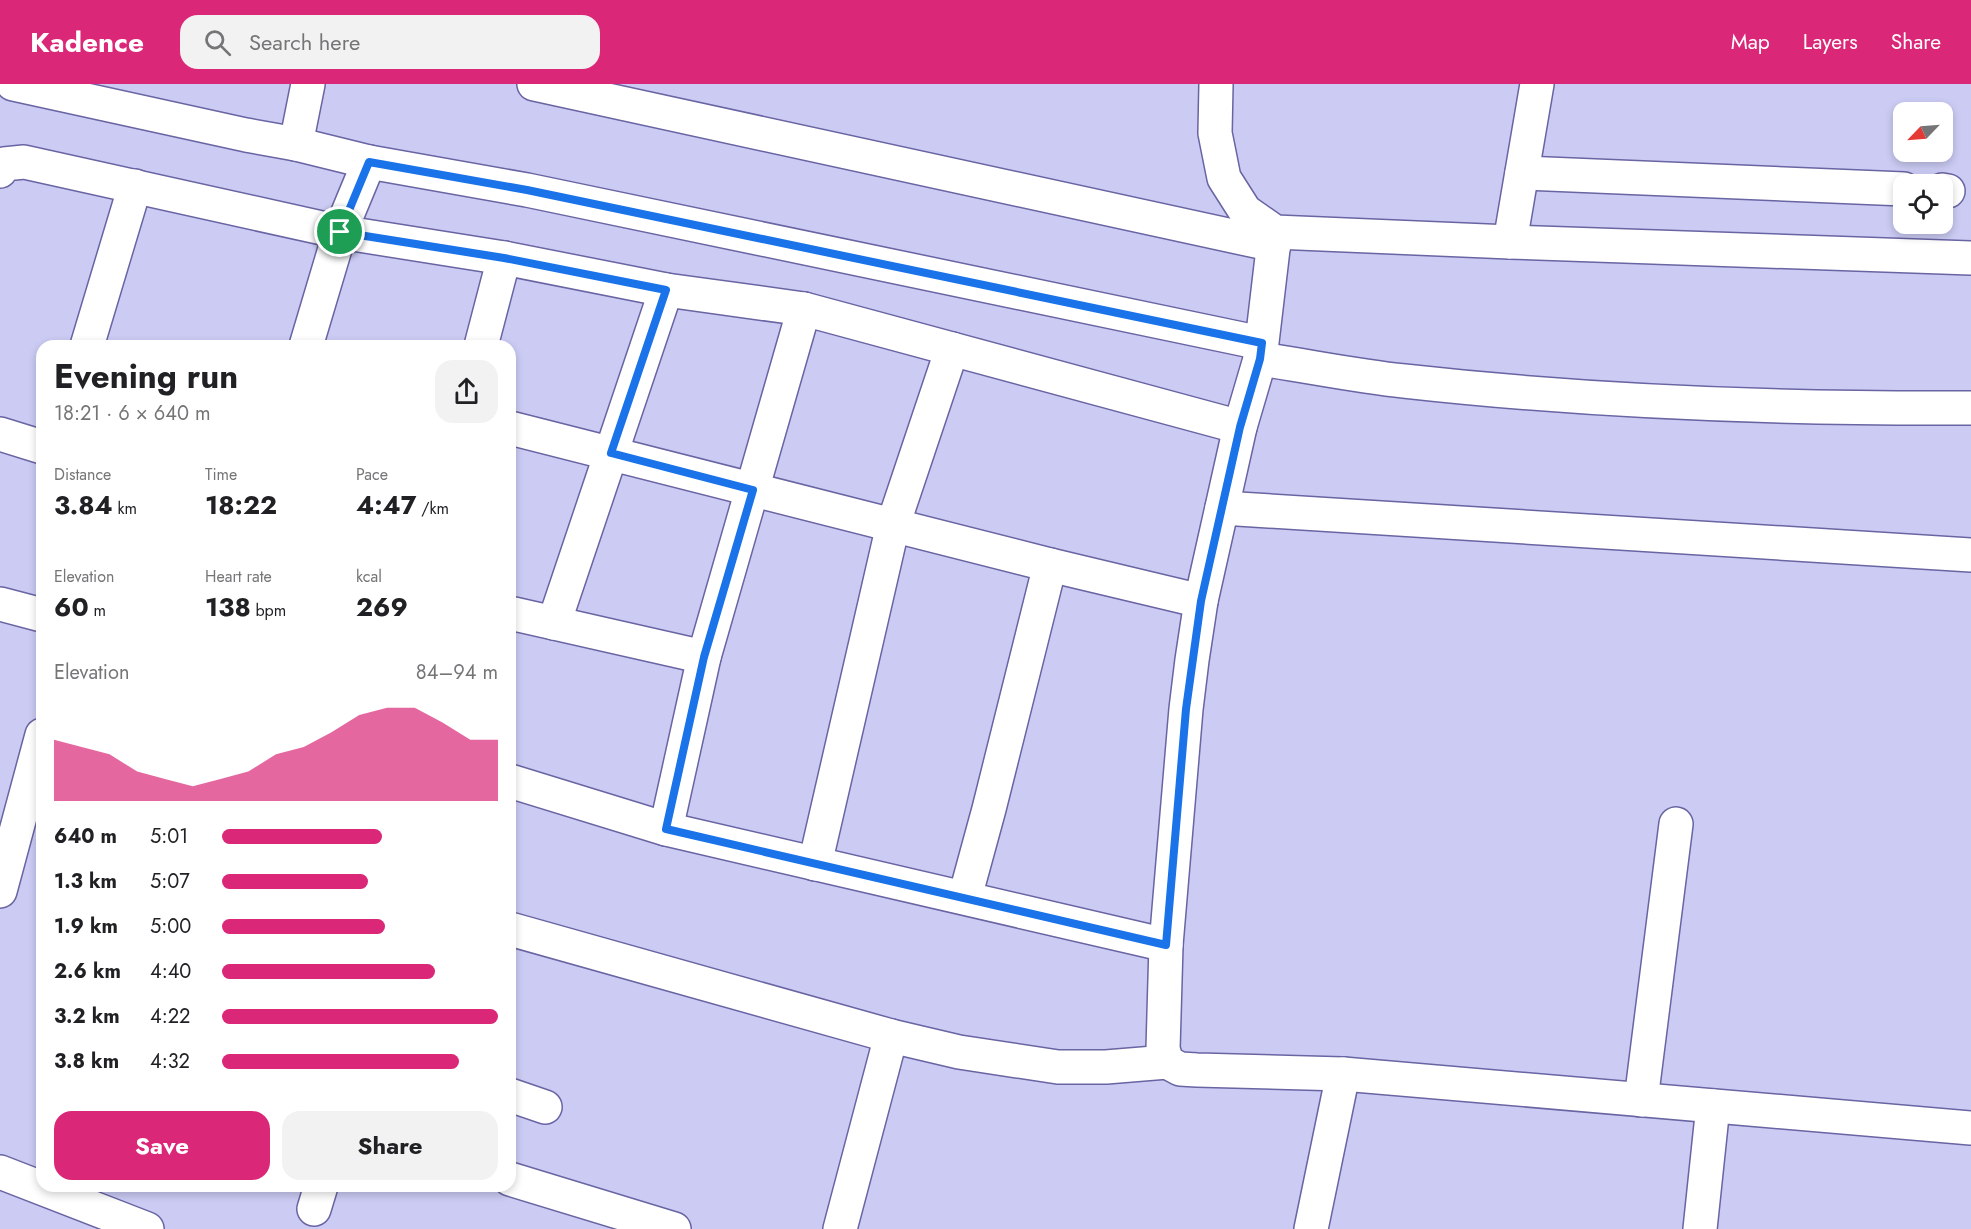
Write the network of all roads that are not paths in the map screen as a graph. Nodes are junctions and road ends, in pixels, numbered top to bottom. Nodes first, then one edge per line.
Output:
1 (14, 84) edge
2 (308, 84) edge
3 (534, 84) edge
4 (1537, 84) edge
5 (1208, 85) edge
6 (296, 144) junction
7 (369, 162) junction
8 (0, 171) edge
9 (1522, 173) junction
10 (135, 186) junction
11 (1893, 189) edge
12 (340, 232) junction
13 (1274, 239) junction
14 (1510, 242) junction
15 (504, 258) junction
16 (1971, 258) edge
17 (666, 290) junction
18 (804, 309) junction
19 (89, 340) edge
20 (308, 340) edge
21 (483, 340) edge
22 (952, 349) junction
23 (1261, 351) junction
24 (1971, 408) edge
25 (1240, 427) junction
26 (516, 429) edge
27 (0, 434) edge
28 (36, 445) edge
29 (611, 453) junction
30 (753, 490) junction
31 (1222, 508) junction
32 (893, 525) junction
33 (1971, 555) edge
34 (1050, 565) junction
35 (1201, 601) junction
36 (0, 604) edge
37 (36, 613) edge
38 (516, 614) edge
39 (554, 623) junction
40 (704, 657) junction
41 (36, 757) edge
42 (516, 784) edge
43 (1676, 824) dead end
44 (666, 829) junction
45 (815, 864) junction
46 (0, 891) edge
47 (965, 897) junction
48 (516, 931) edge
49 (1166, 945) junction
50 (891, 1036) junction
51 (1167, 1062) junction
52 (1342, 1074) junction
53 (516, 1097) edge
54 (1641, 1100) junction
55 (1713, 1106) junction
56 (545, 1107) dead end
57 (1971, 1128) edge
58 (0, 1172) edge
59 (516, 1181) edge
60 (36, 1189) edge
61 (44, 1192) edge
62 (74, 1206) edge
63 (147, 1229) edge
64 (674, 1229) edge
65 (840, 1229) edge
66 (1311, 1229) edge
67 (1700, 1229) edge

1 - 6 street
2 - 6 street
3 - 13 street
4 - 9 street
5 - 13 street
6 - 7 street
7 - 12 street
7 - 23 street
8 - 10 street
9 - 11 street
9 - 14 street
10 - 12 street
10 - 19 street
12 - 15 street
12 - 20 street
13 - 14 street
13 - 23 street
14 - 16 street
15 - 17 street
15 - 21 street
17 - 18 street
17 - 29 street
18 - 22 street
18 - 30 street
22 - 25 street
22 - 32 street
23 - 24 street
23 - 25 street
25 - 31 street
26 - 29 street
27 - 28 street
29 - 30 street
29 - 39 street
30 - 32 street
30 - 40 street
31 - 33 street
31 - 35 street
32 - 34 street
32 - 45 street
34 - 35 street
34 - 47 street
35 - 49 street
36 - 37 street
38 - 39 street
39 - 40 street
40 - 44 street
41 - 46 street
42 - 44 street
43 - 54 street
44 - 45 street
45 - 47 street
47 - 49 street
48 - 50 street
49 - 51 street
50 - 51 street
50 - 65 street
51 - 52 street
52 - 54 street
52 - 66 street
53 - 56 street
54 - 55 street
55 - 57 street
55 - 67 street
58 - 60 street
59 - 64 street
61 - 62 street
62 - 63 street

